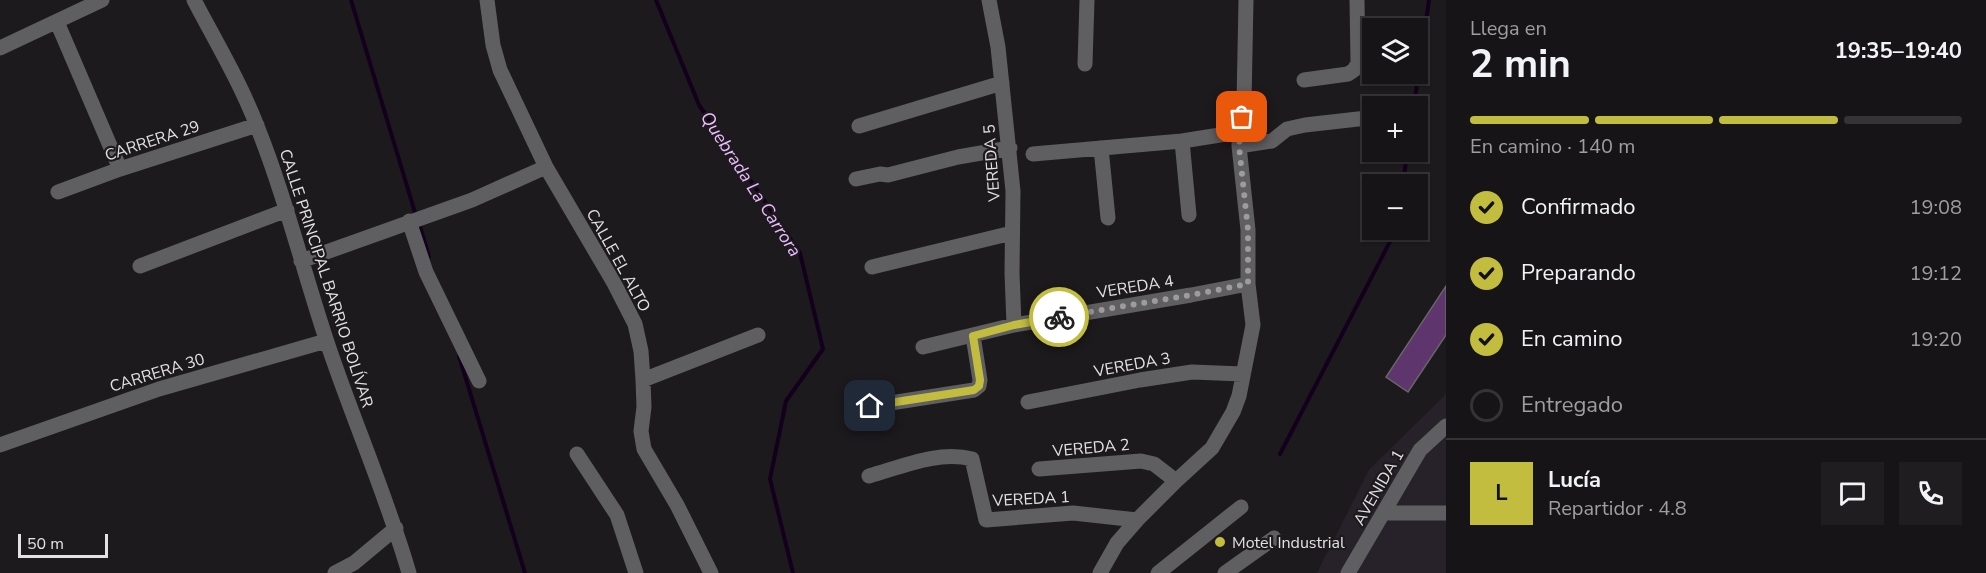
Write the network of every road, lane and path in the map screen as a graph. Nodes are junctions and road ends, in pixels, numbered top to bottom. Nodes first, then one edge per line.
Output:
1 (102, 0) edge
2 (194, 0) edge
3 (488, 0) edge
4 (989, 0) edge
5 (1087, 0) edge
6 (1246, 0) edge
7 (1357, 0) edge
8 (57, 22) junction
9 (0, 48) edge
10 (1085, 64) dead end
11 (1304, 80) dead end
12 (1002, 83) junction
13 (1362, 119) edge
14 (257, 125) junction
15 (859, 126) dead end
16 (1239, 139) junction
17 (1182, 141) junction
18 (1010, 148) junction
19 (1101, 148) junction
20 (1033, 154) dead end
21 (546, 167) junction
22 (120, 168) junction
23 (856, 179) dead end
24 (58, 192) dead end
25 (287, 210) junction
26 (1189, 215) dead end
27 (1108, 218) dead end
28 (410, 221) junction
29 (1012, 233) junction
30 (301, 261) junction
31 (140, 266) dead end
32 (872, 267) dead end
33 (1248, 284) junction
34 (1014, 325) junction
35 (758, 335) dead end
36 (973, 336) junction
37 (326, 341) junction
38 (923, 347) dead end
39 (1243, 374) junction
40 (643, 380) junction
41 (479, 381) dead end
42 (1028, 402) dead end
43 (870, 406) dead end
44 (1446, 426) edge
45 (0, 445) edge
46 (577, 454) dead end
47 (1039, 469) dead end
48 (869, 476) dead end
49 (1176, 481) junction
50 (1241, 507) dead end
51 (1384, 513) junction
52 (1446, 513) edge
53 (1137, 520) junction
54 (396, 528) junction
55 (1274, 538) dead end
56 (335, 573) edge
57 (409, 573) edge
58 (636, 573) edge
59 (711, 573) edge
60 (1100, 573) edge
61 (1158, 573) edge
62 (1225, 573) edge
63 (1348, 573) edge

1 - 8 street
2 - 14 street, CALLE PRINCIPAL BARRIO BOLÍVAR
3 - 21 street, CALLE EL ALTO
4 - 12 street, VEREDA 5
5 - 10 street
6 - 16 street
7 - 11 street
8 - 9 street
8 - 22 street
12 - 15 street
12 - 18 street, VEREDA 5
13 - 16 street
14 - 22 street, CARRERA 29
14 - 25 street, CALLE PRINCIPAL BARRIO BOLÍVAR
16 - 17 street
16 - 33 street
17 - 19 street
17 - 26 street
18 - 23 street
18 - 29 street, VEREDA 5
19 - 20 street
19 - 27 street
21 - 28 street
21 - 40 street, CALLE EL ALTO
22 - 24 street, CARRERA 29
25 - 30 street, CALLE PRINCIPAL BARRIO BOLÍVAR
25 - 31 street
28 - 30 street
28 - 41 street
29 - 32 street
29 - 34 street, VEREDA 5
30 - 37 street, CALLE PRINCIPAL BARRIO BOLÍVAR
33 - 34 street, VEREDA 4
33 - 39 street
34 - 36 street, VEREDA 4
35 - 40 street
36 - 38 street, VEREDA 4
36 - 43 street
37 - 45 street, CARRERA 30
37 - 54 street, CALLE PRINCIPAL BARRIO BOLÍVAR
39 - 42 street, VEREDA 3
39 - 49 street
40 - 59 street, CALLE EL ALTO
44 - 51 street, AVENIDA 1
46 - 58 street
47 - 49 street, VEREDA 2
48 - 53 street, VEREDA 1
49 - 53 street
50 - 61 street
51 - 52 street
51 - 63 street, AVENIDA 1
53 - 60 street
54 - 56 street
54 - 57 street, CALLE PRINCIPAL BARRIO BOLÍVAR
55 - 62 street

